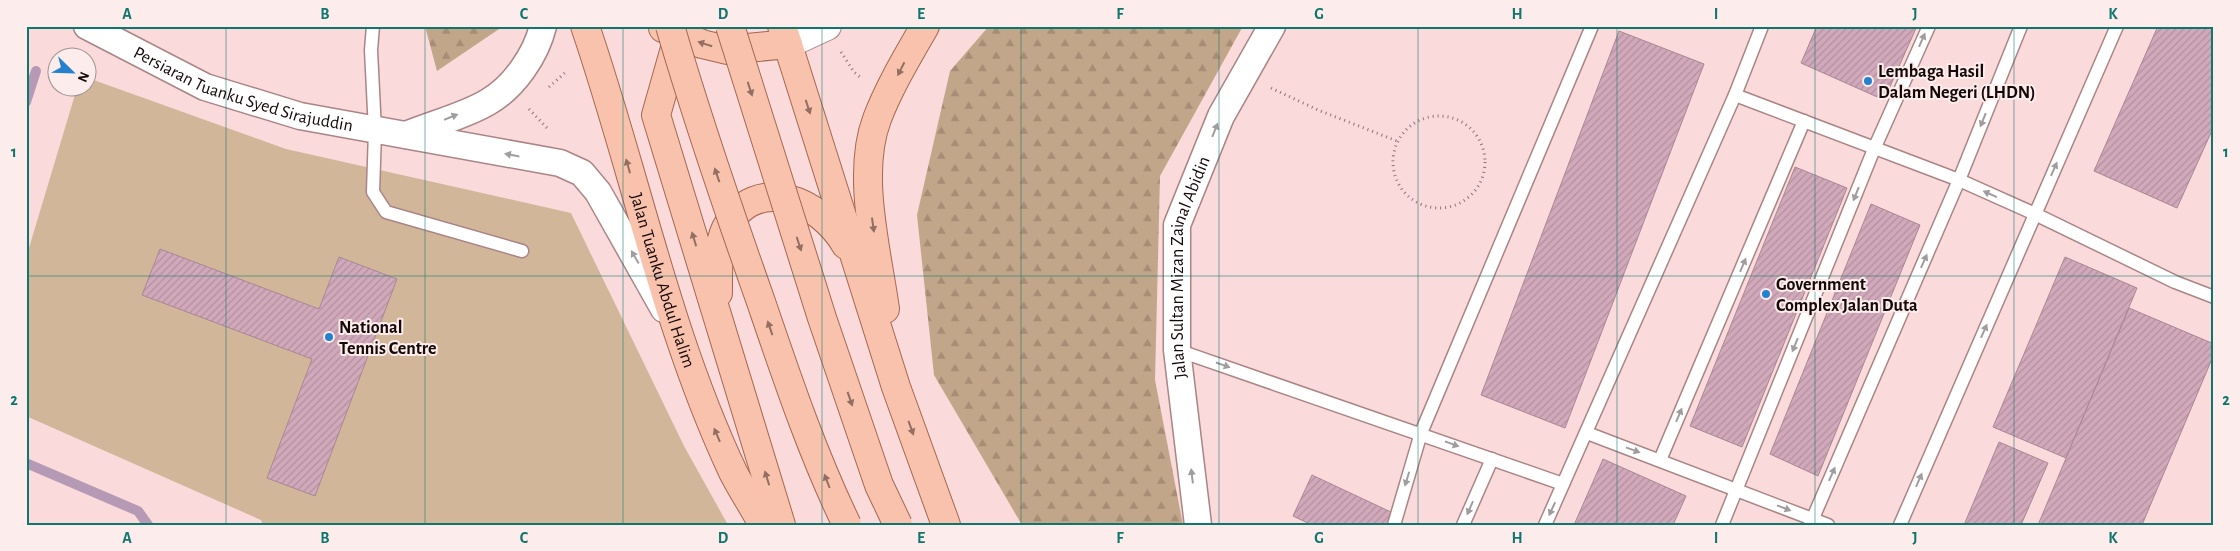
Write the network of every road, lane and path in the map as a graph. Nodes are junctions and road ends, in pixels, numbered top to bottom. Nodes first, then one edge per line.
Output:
1 (87, 26) edge
2 (373, 26) edge
3 (543, 26) edge
4 (585, 26) edge
5 (730, 26) edge
6 (827, 26) edge
7 (925, 26) edge
8 (1272, 26) edge
9 (1592, 26) edge
10 (1929, 26) edge
11 (2021, 26) edge
12 (2116, 26) edge
13 (1760, 27) edge
14 (673, 28) edge
15 (785, 35) edge
16 (1735, 95) junction
17 (1289, 97) dead end
18 (1804, 120) junction
19 (375, 131) junction
20 (406, 135) junction
21 (1397, 141) junction
22 (1874, 149) junction
23 (1959, 180) junction
24 (2035, 214) junction
25 (522, 252) dead end
26 (858, 267) junction
27 (2214, 297) edge
28 (718, 317) junction
29 (676, 330) junction
30 (1177, 350) junction
31 (896, 387) junction
32 (1421, 433) junction
33 (1587, 433) junction
34 (1492, 459) junction
35 (1660, 460) junction
36 (1563, 484) junction
37 (1737, 490) junction
38 (1811, 522) edge
39 (763, 525) edge
40 (781, 525) edge
41 (847, 525) edge
42 (898, 525) edge
43 (946, 525) edge
44 (1198, 525) edge
45 (1394, 525) edge
46 (1462, 525) edge
47 (1545, 525) edge
48 (1722, 525) edge
49 (1828, 525) edge
50 (1900, 525) edge

1 - 19 street, Persiaran Tuanku Syed Sirajuddin
2 - 19 lane
20 -> 3 street, Persiaran Tuanku Syed Sirajuddin
29 -> 4 main road, Jalan Tuanku Abdul Halim
5 -> 42 main road, bridge
6 - 15 street
7 -> 31 main road
30 -> 8 street, Jalan Sultan Mizan Zainal Abidin
9 - 32 lane
22 -> 10 lane
11 -> 23 lane
24 -> 12 lane
13 - 16 lane
15 -> 14 main road
28 -> 14 main road
41 -> 14 main road, bridge
15 -> 26 main road
16 - 18 lane
16 - 33 lane
17 - 21 path
18 - 22 lane
35 -> 18 lane
19 - 20 street, Persiaran Tuanku Syed Sirajuddin
19 - 25 lane
29 -> 20 street, Persiaran Tuanku Syed Sirajuddin
21 - 21 path
22 - 23 lane
22 -> 37 lane
24 -> 23 lane
38 -> 23 lane
24 - 27 lane
50 -> 24 lane
26 - 28 main road
26 - 31 main road
40 -> 28 main road
39 -> 29 main road, Jalan Tuanku Abdul Halim
30 -> 32 lane
44 -> 30 street, Jalan Sultan Mizan Zainal Abidin
31 -> 43 main road
32 -> 34 lane
32 -> 45 lane
33 -> 35 lane
33 - 36 lane
34 - 36 lane
34 -> 46 lane
35 - 37 lane
36 -> 47 lane
37 -> 38 lane
37 - 48 lane
38 - 49 lane

